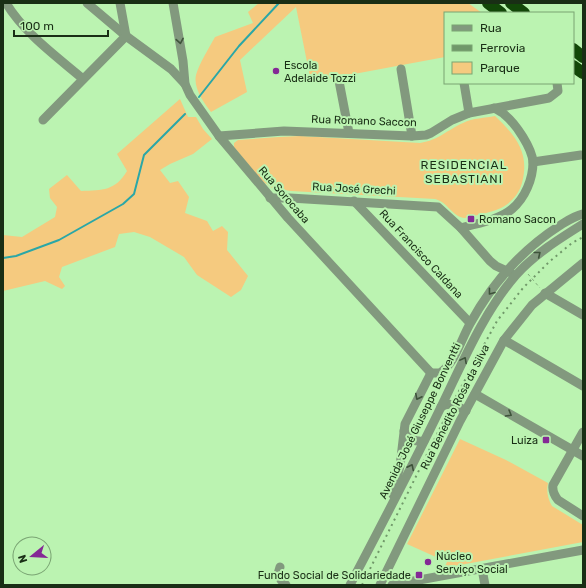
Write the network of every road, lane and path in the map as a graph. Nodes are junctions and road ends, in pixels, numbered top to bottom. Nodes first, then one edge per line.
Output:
1 (6, 3) edge
2 (87, 3) edge
3 (120, 3) edge
4 (173, 3) edge
5 (488, 3) edge
6 (511, 3) edge
7 (500, 12) edge
8 (523, 12) edge
9 (126, 36) junction
10 (574, 50) edge
11 (583, 57) edge
12 (574, 67) edge
13 (401, 69) dead end
14 (583, 73) edge
15 (83, 79) junction
16 (339, 81) dead end
17 (185, 84) junction
18 (464, 84) edge
19 (557, 87) edge
20 (494, 108) junction
21 (469, 113) junction
22 (43, 120) dead end
23 (349, 132) junction
24 (219, 136) junction
25 (412, 136) junction
26 (581, 155) dead end
27 (533, 162) junction
28 (270, 198) junction
29 (354, 201) junction
30 (583, 214) edge
31 (583, 224) edge
32 (461, 228) junction
33 (583, 263) edge
34 (506, 272) junction
35 (519, 272) junction
36 (545, 293) junction
37 (583, 315) edge
38 (470, 323) junction
39 (504, 340) junction
40 (435, 373) junction
41 (583, 386) edge
42 (450, 389) junction
43 (475, 394) junction
44 (452, 404) junction
45 (441, 407) junction
46 (466, 411) junction
47 (404, 431) junction
48 (583, 432) edge
49 (424, 441) junction
50 (573, 450) junction
51 (583, 456) edge
52 (388, 514) junction
53 (583, 516) edge
54 (583, 550) edge
55 (280, 567) dead end
56 (482, 569) junction
57 (286, 585) edge
58 (350, 585) edge
59 (380, 585) edge
60 (392, 585) edge
61 (485, 585) edge

1 - 15 street
2 - 9 street
3 - 9 street
4 -> 17 street, Rua Sorocaba
5 - 7 highway
6 - 8 highway
9 - 15 street
9 - 17 street
10 - 11 highway
12 - 14 highway
13 - 25 street
15 - 22 street
16 - 23 street
17 - 24 street, Rua Sorocaba
18 - 21 street
19 - 20 street, Rua Romano Saccon
20 - 21 street, Rua Romano Saccon
20 - 27 street
21 - 25 street, Rua Romano Saccon
23 - 24 street, Rua Romano Saccon
23 - 25 street, Rua Romano Saccon
24 - 28 street, Rua Sorocaba
26 - 27 street
27 - 32 street
28 - 29 street, Rua José Grechi
28 - 40 street, Rua Sorocaba
29 - 32 street, Rua José Grechi
29 - 38 street, Rua Francisco Caldana
30 - 34 street, Avenida José Giuseppe Bonventti
35 -> 31 street, Avenida José Giuseppe Bonventti
32 - 34 street
33 - 36 street, Rua Benedito Rosa da Silva
34 - 35 street
34 -> 38 street, Avenida José Giuseppe Bonventti
35 - 36 path
42 -> 35 street, Avenida José Giuseppe Bonventti
36 - 37 street
36 - 39 street, Rua Benedito Rosa da Silva
38 - 40 street, Avenida José Giuseppe Bonventti
39 - 41 street
39 - 43 street, Rua Benedito Rosa da Silva
40 - 42 street, Rua Sorocaba
40 -> 47 street, Avenida José Giuseppe Bonventti
42 - 44 street
42 - 45 street, Avenida José Giuseppe Bonventti
43 - 46 street, Rua Benedito Rosa da Silva
43 -> 50 street
44 - 45 street
44 - 46 street
45 - 49 street, Avenida José Giuseppe Bonventti
46 - 59 street, Rua Benedito Rosa da Silva
47 - 49 street
47 - 52 street, Avenida José Giuseppe Bonventti
48 - 50 street
52 -> 49 street, Avenida José Giuseppe Bonventti
50 - 51 street
50 - 53 street
52 - 58 street
54 - 56 street
55 - 57 street
56 - 60 street
56 - 61 street

